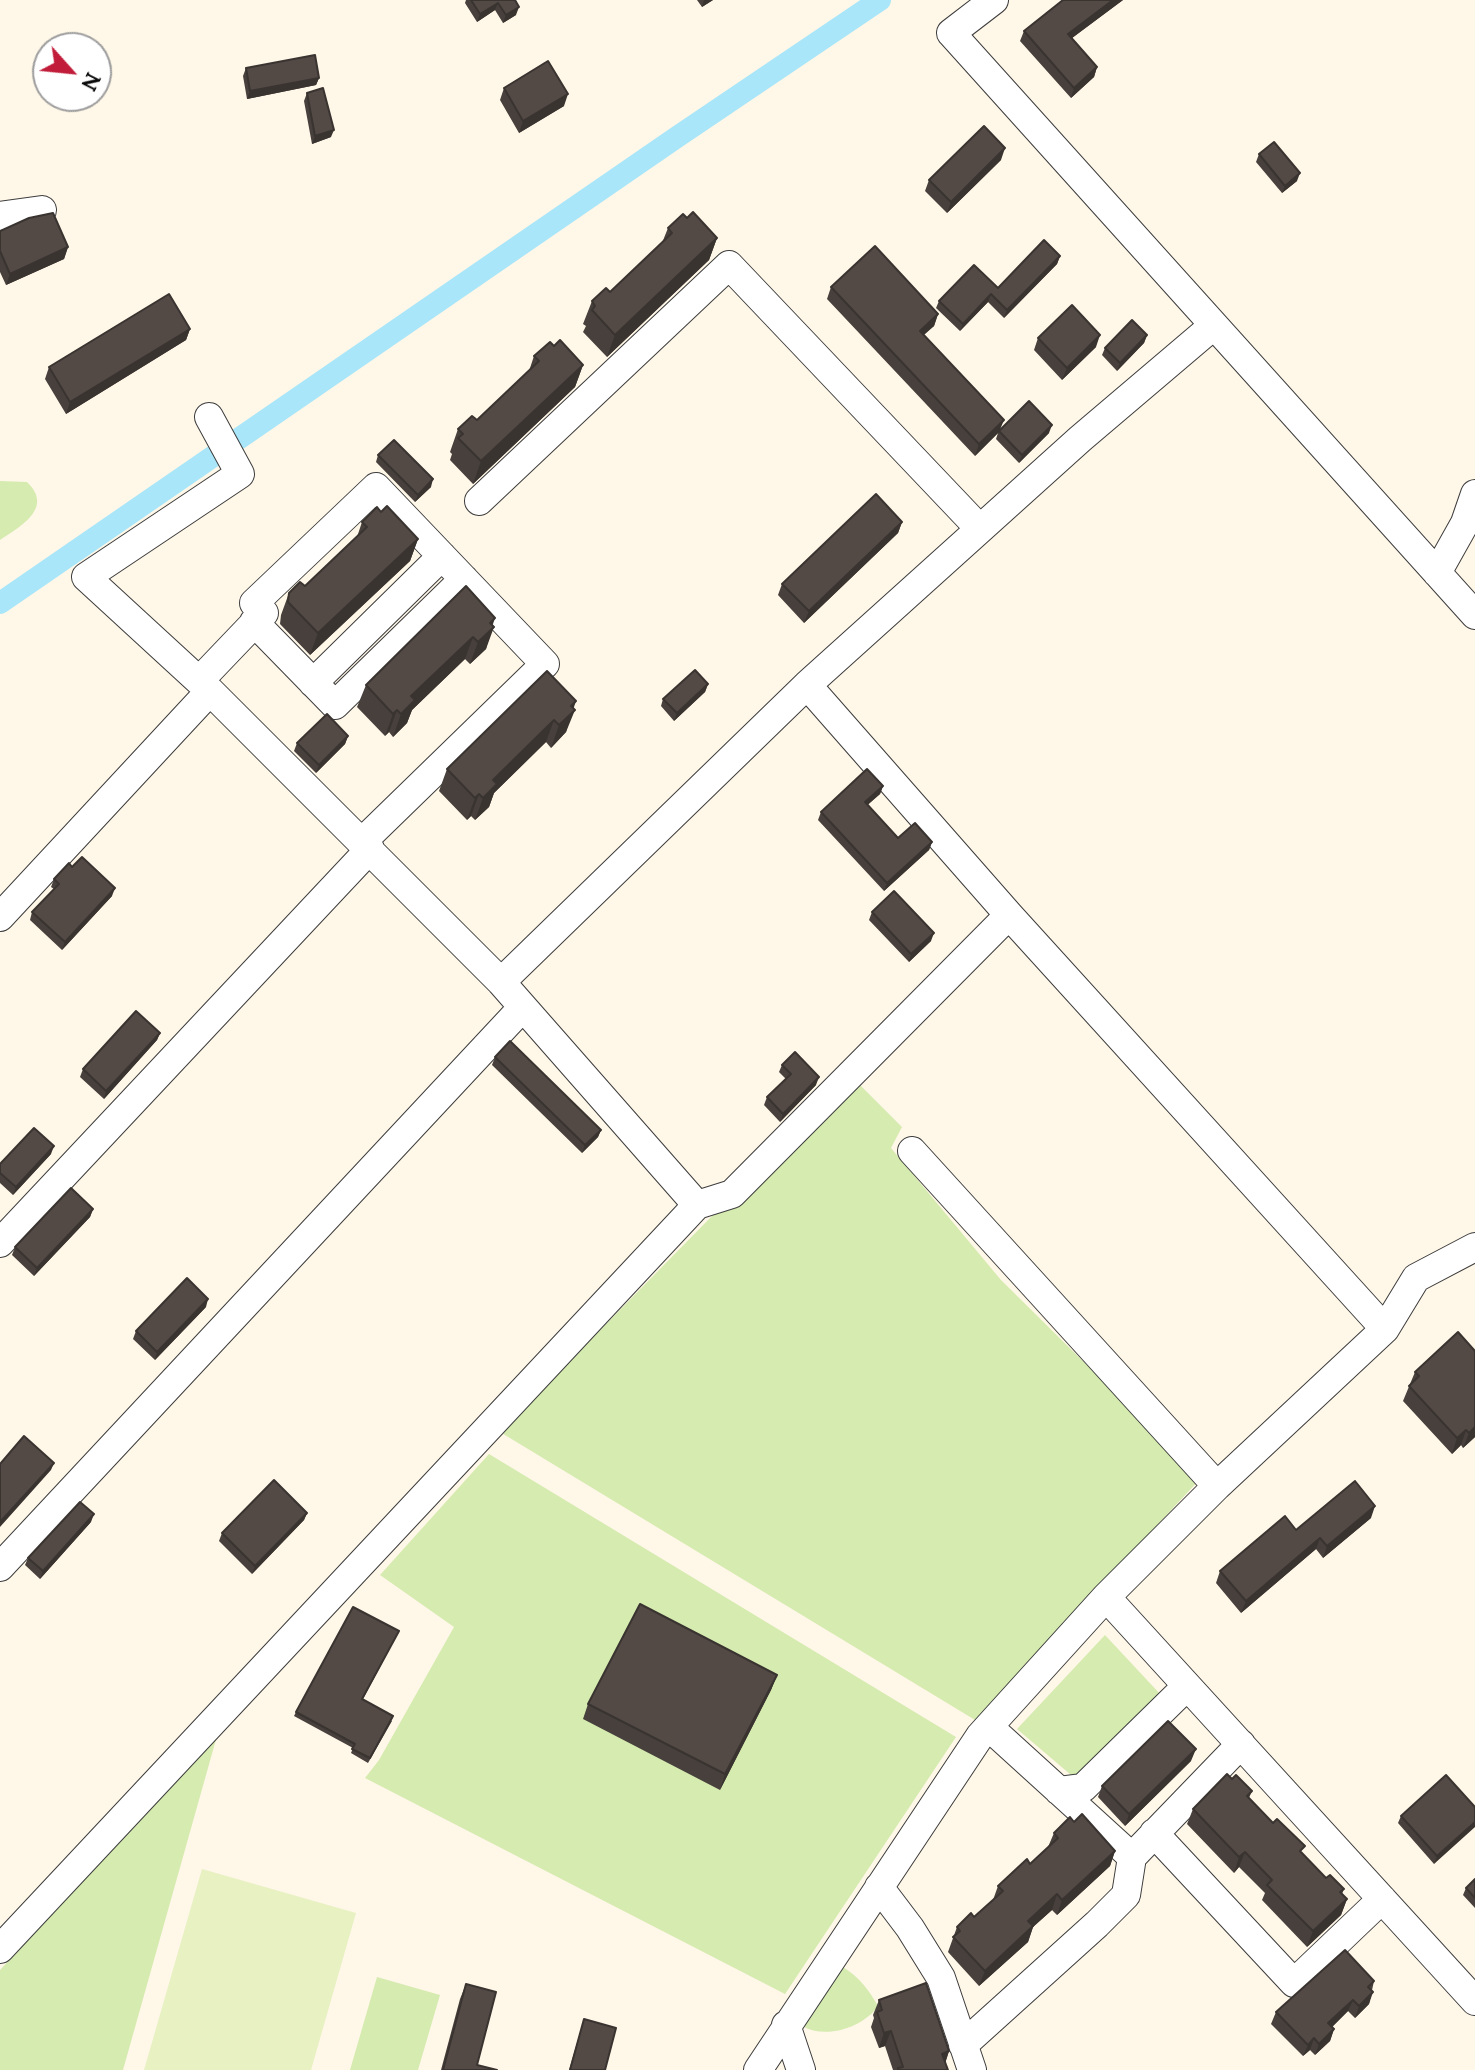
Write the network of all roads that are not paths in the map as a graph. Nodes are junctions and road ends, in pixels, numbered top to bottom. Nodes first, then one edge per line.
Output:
1 (994, 0) edge
2 (42, 210) dead end
3 (0, 216) edge
4 (1213, 326) junction
5 (209, 417) dead end
6 (1475, 494) edge
7 (489, 503) dead end
8 (980, 529) junction
9 (442, 556) junction
10 (1437, 573) junction
11 (464, 579) junction
12 (1475, 615) edge
13 (254, 622) junction
14 (313, 683) junction
15 (807, 685) junction
16 (204, 686) junction
17 (366, 845) junction
18 (1009, 915) junction
19 (0, 917) edge
20 (501, 982) junction
21 (523, 1007) junction
22 (912, 1151) dead end
23 (697, 1205) junction
24 (0, 1243) edge
25 (1475, 1247) edge
26 (1385, 1329) junction
27 (1217, 1486) junction
28 (0, 1567) edge
29 (1106, 1597) junction
30 (1187, 1686) junction
31 (989, 1727) junction
32 (1241, 1744) junction
33 (1059, 1791) junction
34 (1154, 1833) junction
35 (1132, 1857) junction
36 (879, 1887) junction
37 (1382, 1899) junction
38 (0, 1949) edge
39 (1475, 2001) edge
40 (786, 2025) junction
41 (968, 2058) edge
42 (758, 2070) edge
43 (801, 2070) edge

1 - 4 street
2 - 3 street
4 - 8 street
4 - 10 street
5 - 16 street
6 - 10 street
7 - 8 street
8 - 15 street
9 - 11 street
9 - 13 street
9 - 14 street
10 - 12 street
11 - 14 street
11 - 17 street
13 - 14 street
13 - 16 street
15 - 18 street
15 - 20 street
16 - 17 street
16 - 19 street
17 - 20 street
17 - 24 street
18 - 23 street
18 - 26 street
20 - 21 street
21 - 23 street
21 - 28 street
22 - 27 street
23 - 38 street
25 - 26 street
26 - 27 street
27 - 29 street
29 - 30 street
29 - 31 street
30 - 32 street
30 - 33 street
31 - 33 street
31 - 36 street
32 - 34 street
32 - 37 street
33 - 35 street
34 - 35 street
34 - 37 street
35 - 41 street
36 - 40 street
36 - 41 street
37 - 39 street
40 - 42 street
40 - 43 street

